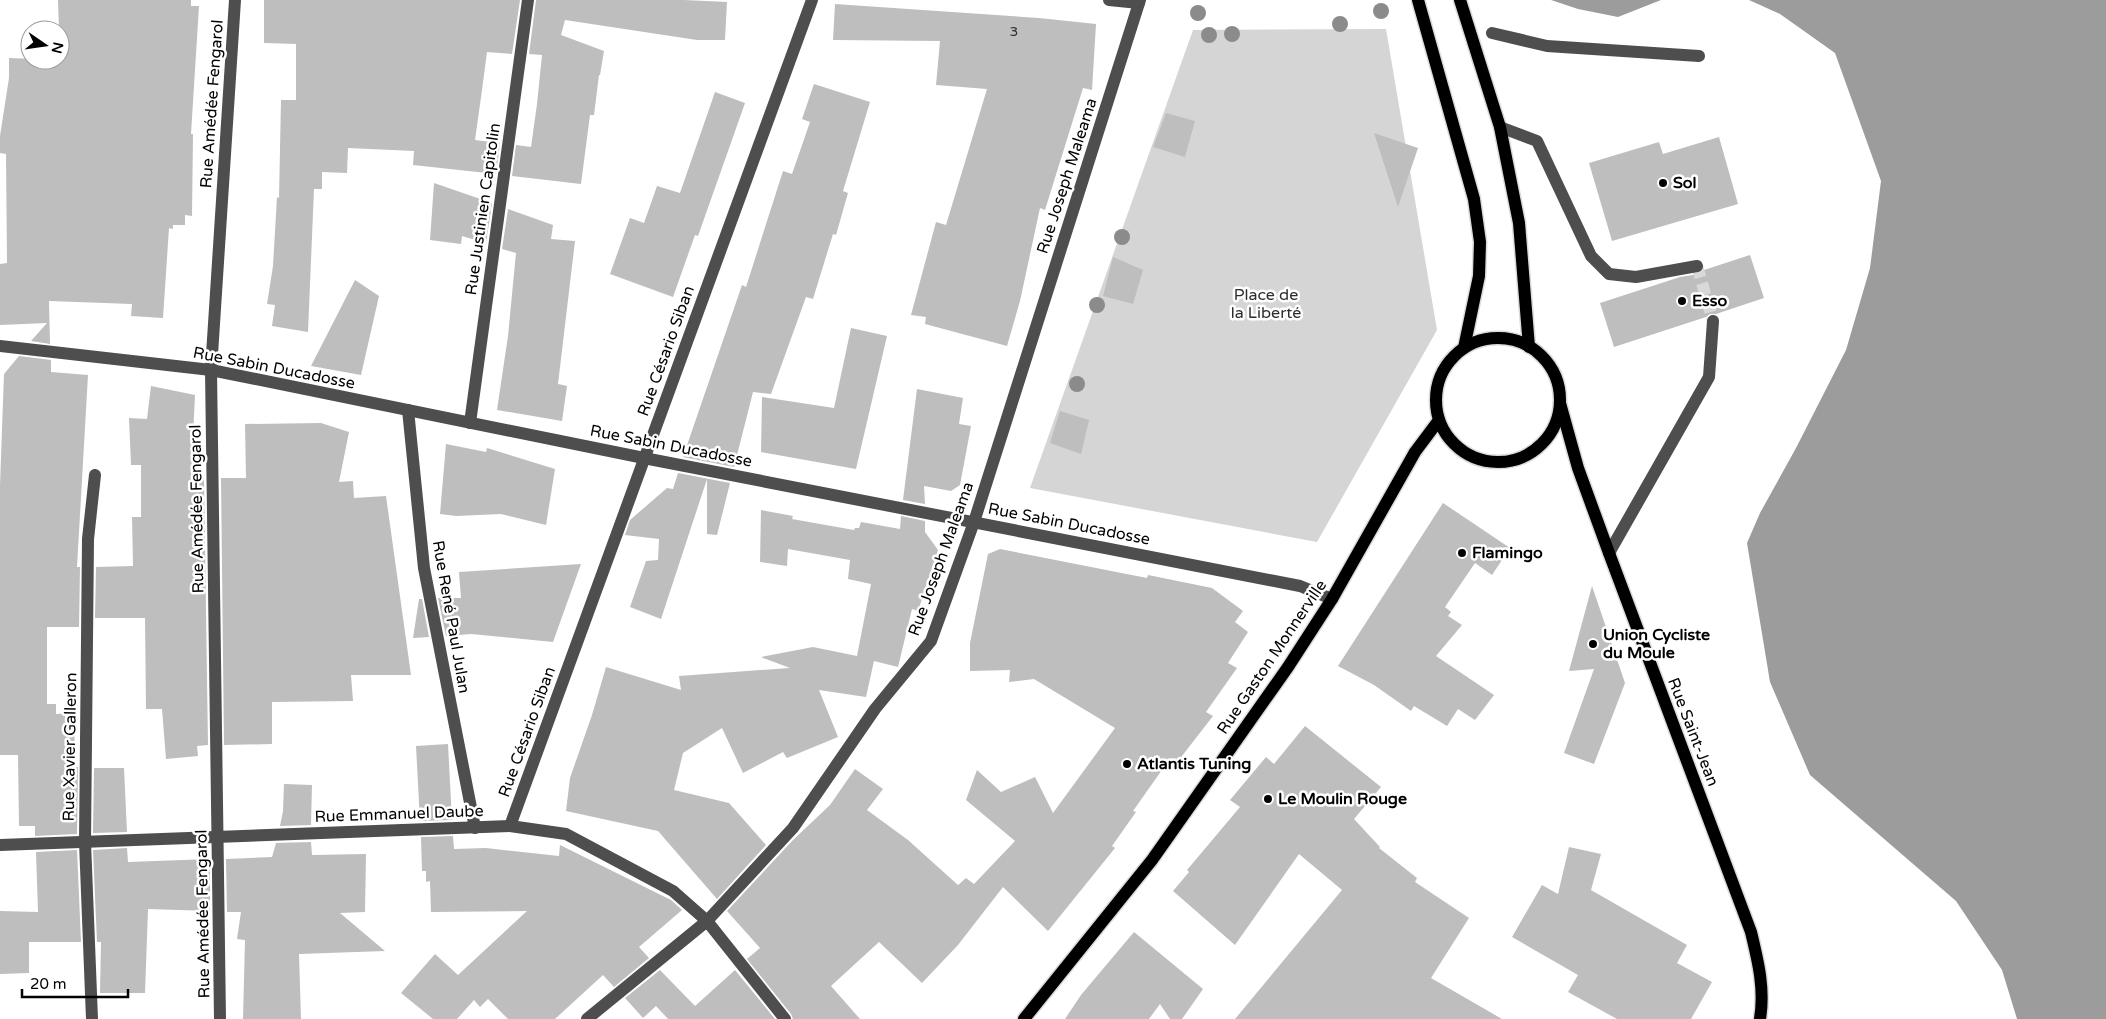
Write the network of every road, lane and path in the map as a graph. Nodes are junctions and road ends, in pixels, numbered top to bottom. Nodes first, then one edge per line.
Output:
1 (234, 0) edge
2 (528, 0) edge
3 (812, 0) edge
4 (1110, 0) edge
5 (1418, 0) edge
6 (1460, 0) edge
7 (1140, 1) edge
8 (1492, 33) dead end
9 (1700, 56) dead end
10 (1500, 127) junction
11 (1697, 266) dead end
12 (1714, 321) tunnel mouth
13 (0, 346) edge
14 (1530, 346) junction
15 (1464, 348) junction
16 (211, 370) junction
17 (1560, 403) junction
18 (408, 410) junction
19 (1439, 420) junction
20 (470, 423) junction
21 (644, 458) junction
22 (95, 475) dead end
23 (974, 522) junction
24 (1609, 553) junction
25 (1332, 599) junction
26 (510, 826) junction
27 (475, 828) junction
28 (219, 837) junction
29 (85, 842) junction
30 (0, 845) edge
31 (706, 921) junction
32 (92, 1019) edge
33 (220, 1019) edge
34 (587, 1019) edge
35 (785, 1019) edge
36 (1024, 1019) edge
37 (1760, 1019) edge

1 - 16 street, Rue Amédée Fengarol
2 - 20 street, Rue Justinien Capitolin
3 - 21 street, Rue Césario Siban
4 - 7 street
5 - 15 main road
6 - 10 main road
7 - 23 street, Rue Joseph Maleama
8 - 9 street
10 - 11 street
10 - 14 main road
12 - 24 street
13 - 16 street, Rue Sabin Ducadosse
14 - 15 main road
14 - 17 main road
15 - 19 main road
16 - 18 street, Rue Sabin Ducadosse
16 - 28 street, Rue Amédée Fengarol
17 - 19 main road
17 - 24 main road, Rue Saint-Jean
18 - 20 street, Rue Sabin Ducadosse
18 - 27 street, Rue René Paul Julan
19 - 25 main road, Rue Gaston Monnerville
20 - 21 street, Rue Sabin Ducadosse
21 - 23 street, Rue Sabin Ducadosse
21 - 26 street, Rue Césario Siban
22 - 29 street, Rue Xavier Galleron
23 - 25 street, Rue Sabin Ducadosse
23 - 31 street, Rue Joseph Maleama
24 - 37 main road, Rue Saint-Jean
25 - 36 main road, Rue Gaston Monnerville
26 - 27 street, Rue Emmanuel Daube
26 - 31 street, Rue Emmanuel Daube
27 - 28 street, Rue Emmanuel Daube
28 - 29 street, Rue Emmanuel Daube
28 - 33 street, Rue Amédée Fengarol
29 - 30 street, Rue Emmanuel Daube
29 - 32 street, Rue Xavier Galleron
31 - 34 street, Rue Joseph Maleama
31 - 35 street, Rue Emmanuel Daube

